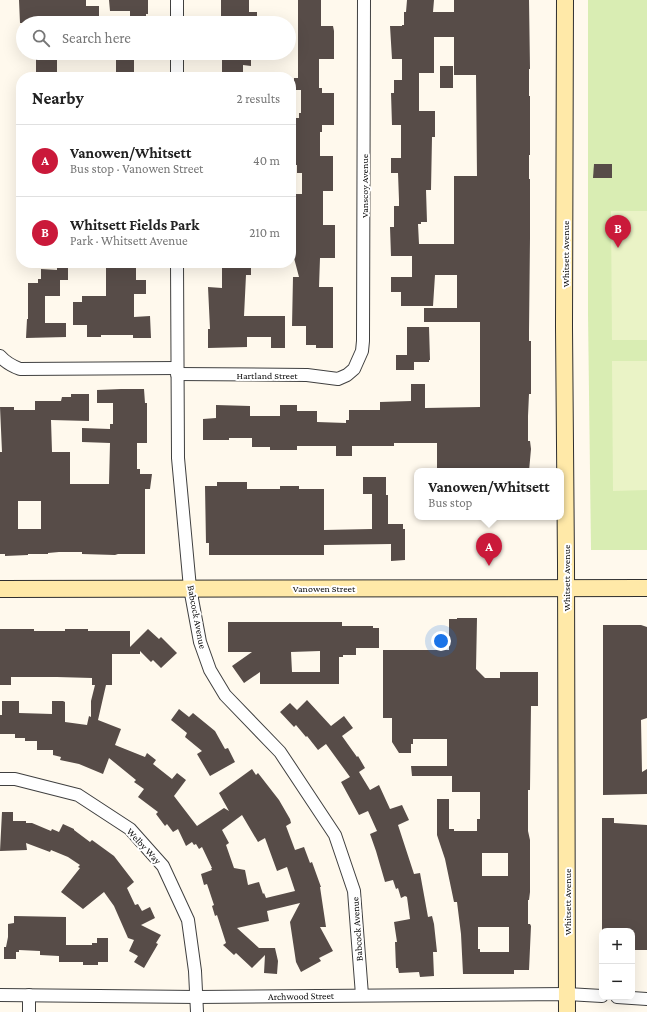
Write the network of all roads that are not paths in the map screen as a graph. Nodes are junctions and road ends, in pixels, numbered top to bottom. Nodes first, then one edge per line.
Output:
1 (177, 0) edge
2 (364, 0) edge
3 (565, 0) edge
4 (177, 16) edge
5 (177, 60) edge
6 (177, 72) edge
7 (177, 268) edge
8 (2, 359) edge
9 (354, 369) joint
10 (177, 371) junction
11 (190, 588) junction
12 (566, 588) junction
13 (647, 588) edge
14 (0, 589) edge
15 (0, 779) edge
16 (567, 994) junction
17 (0, 995) edge
18 (29, 995) junction
19 (362, 995) junction
20 (599, 996) edge
21 (197, 997) junction
22 (635, 998) edge
23 (647, 998) edge
24 (29, 1012) edge
25 (197, 1012) edge
26 (567, 1012) edge

1 - 4 street
2 - 9 street, Vanscoy Avenue
3 - 12 main road, Whitsett Avenue
5 - 6 street
7 - 10 street, Babcock Avenue
8 - 10 street, Hartland Street
9 - 10 street, Hartland Street
10 - 11 street, Babcock Avenue
11 - 12 main road, Vanowen Street
11 - 14 main road, Vanowen Street
11 - 19 street, Babcock Avenue
12 - 13 main road, Vanowen Street
12 - 16 main road, Whitsett Avenue
15 - 21 street, Welby Way
16 - 19 street, Archwood Street
16 - 20 street, Archwood Street
16 - 26 main road, Whitsett Avenue
17 - 18 street, Archwood Street
18 - 21 street, Archwood Street
18 - 24 street
19 - 21 street, Archwood Street
21 - 25 street, Welby Way
22 - 23 street

